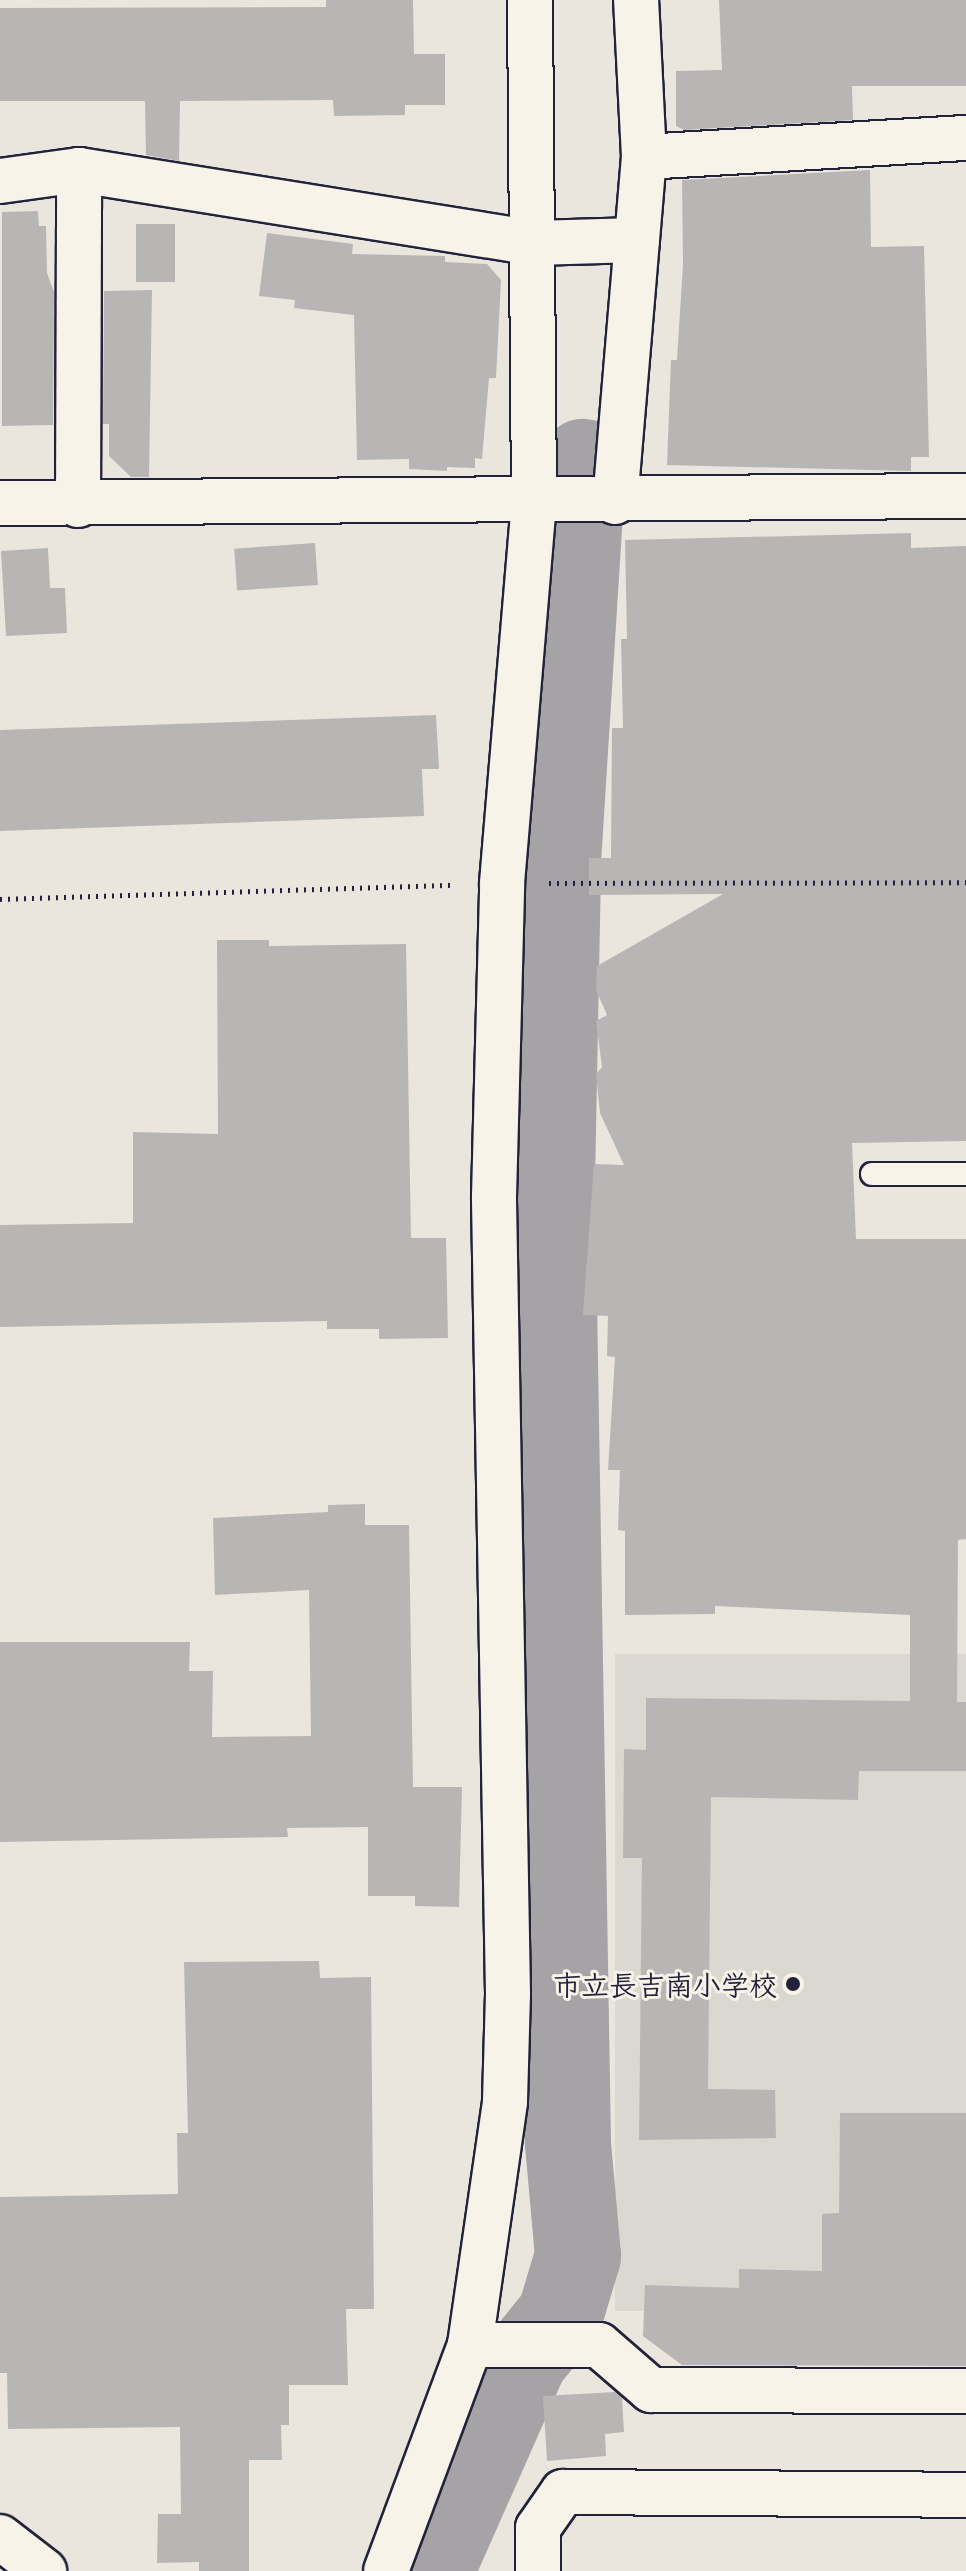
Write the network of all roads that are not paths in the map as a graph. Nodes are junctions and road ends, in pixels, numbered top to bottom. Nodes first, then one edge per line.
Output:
1 (530, 0) edge
2 (636, 0) edge
3 (966, 138) edge
4 (644, 157) junction
5 (79, 170) junction
6 (0, 181) edge
7 (637, 240) junction
8 (534, 243) junction
9 (966, 496) edge
10 (534, 501) junction
11 (615, 502) junction
12 (0, 503) edge
13 (78, 505) junction
14 (872, 1174) dead end
15 (966, 1174) edge
16 (470, 2345) junction
17 (966, 2391) edge
18 (966, 2495) edge
19 (0, 2537) edge
20 (44, 2571) edge
21 (386, 2571) edge
22 (538, 2571) edge

1 - 8 street
2 - 4 street
3 - 4 street
4 - 7 street
5 - 6 street
5 - 8 street
5 - 13 street
7 - 8 street
7 - 11 street
8 - 10 street
9 - 11 street
10 - 11 street
10 - 13 street
10 - 16 street
12 - 13 street
14 - 15 lane
16 - 17 street
16 - 21 street
18 - 22 street
19 - 20 street

